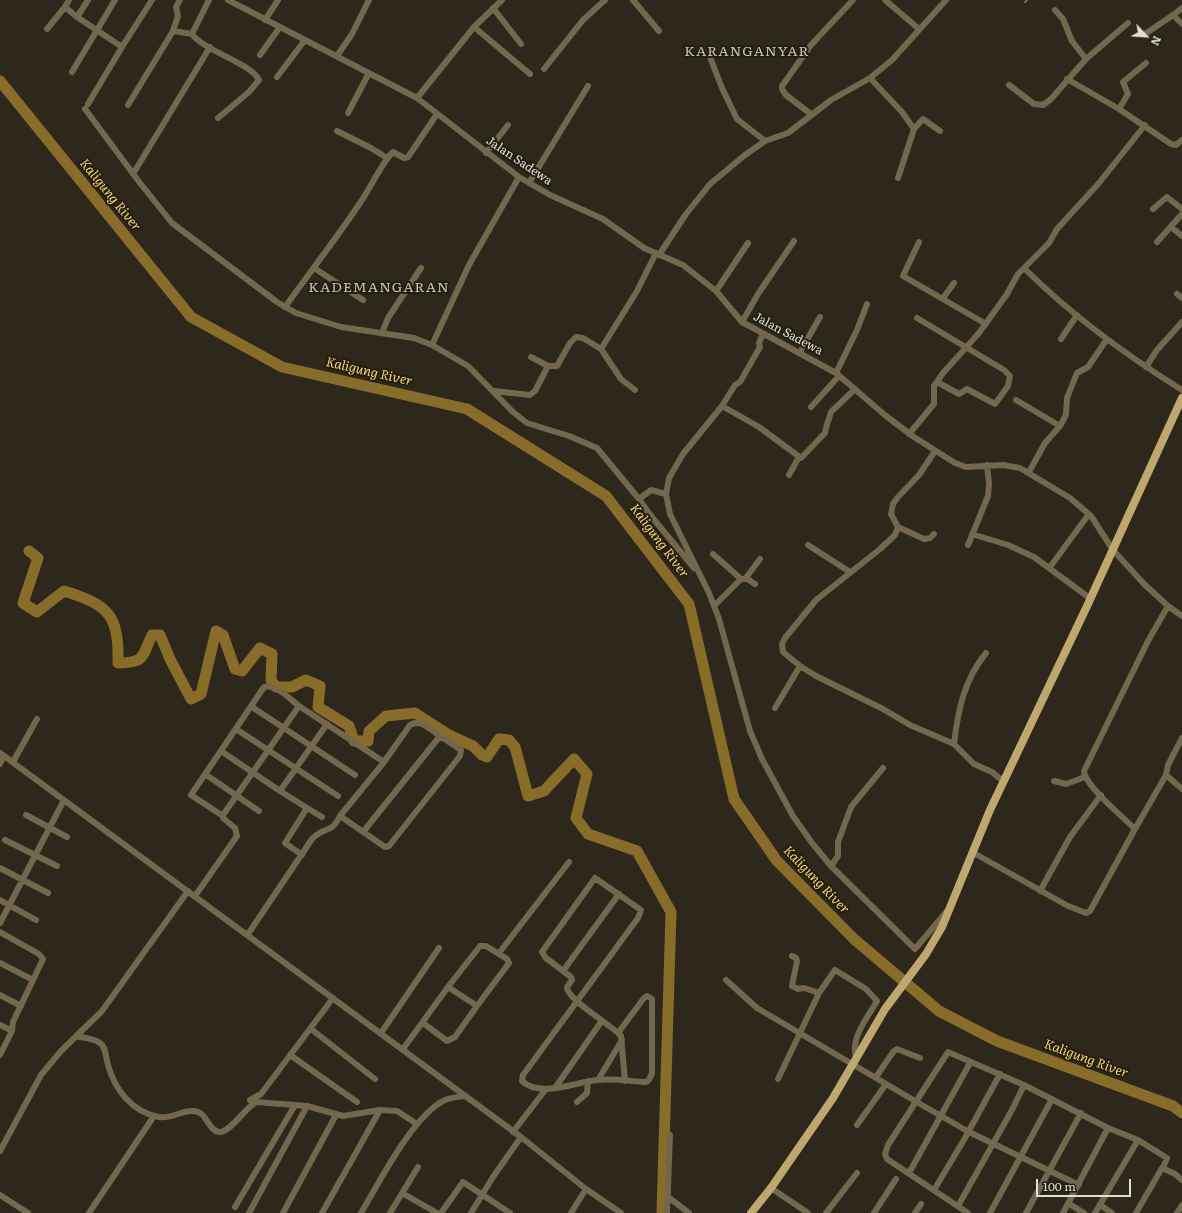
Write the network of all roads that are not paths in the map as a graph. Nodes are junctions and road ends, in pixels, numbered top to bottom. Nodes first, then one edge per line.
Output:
1 (69, 0) edge
2 (88, 0) edge
3 (115, 0) edge
4 (152, 0) edge
5 (180, 0) edge
6 (209, 0) edge
7 (228, 0) edge
8 (278, 0) edge
9 (369, 0) edge
10 (502, 0) edge
11 (605, 0) edge
12 (633, 0) edge
13 (853, 0) edge
14 (885, 0) edge
15 (946, 0) edge
16 (239, 3) edge
17 (65, 7) junction
18 (493, 8) junction
19 (1182, 8) edge
20 (1055, 10) dead end
21 (1173, 15) junction
22 (77, 17) junction
23 (266, 20) junction
24 (1128, 23) dead end
25 (1182, 24) edge
26 (474, 27) junction
27 (47, 29) dead end
28 (278, 29) junction
29 (919, 29) junction
30 (96, 31) junction
31 (173, 31) junction
32 (659, 31) dead end
33 (192, 34) junction
34 (1145, 34) dead end
35 (303, 43) junction
36 (521, 44) dead end
37 (122, 47) junction
38 (210, 47) junction
39 (260, 55) dead end
40 (337, 56) junction
41 (710, 57) dead end
42 (1086, 59) junction
43 (1146, 63) dead end
44 (544, 69) dead end
45 (72, 72) dead end
46 (369, 73) junction
47 (530, 74) dead end
48 (277, 77) dead end
49 (870, 78) junction
50 (1067, 79) junction
51 (1008, 85) dead end
52 (588, 86) dead end
53 (417, 98) junction
54 (128, 105) dead end
55 (1119, 109) junction
56 (348, 113) dead end
57 (437, 114) junction
58 (812, 115) junction
59 (218, 118) dead end
60 (508, 124) dead end
61 (1145, 124) junction
62 (914, 129) junction
63 (337, 131) dead end
64 (940, 131) dead end
65 (1182, 140) edge
66 (765, 141) junction
67 (486, 153) junction
68 (387, 158) junction
69 (133, 174) junction
70 (898, 178) dead end
71 (517, 181) junction
72 (529, 183) junction
73 (1153, 209) dead end
74 (1182, 209) edge
75 (1182, 214) edge
76 (1171, 228) junction
77 (1182, 236) edge
78 (794, 241) dead end
79 (919, 242) dead end
80 (1157, 242) dead end
81 (748, 243) dead end
82 (655, 257) junction
83 (314, 268) junction
84 (420, 268) dead end
85 (1024, 268) junction
86 (954, 283) dead end
87 (716, 291) junction
88 (944, 298) junction
89 (363, 300) dead end
90 (867, 304) dead end
91 (285, 307) junction
92 (1077, 315) junction
93 (820, 317) dead end
94 (917, 318) dead end
95 (742, 322) junction
96 (1182, 322) edge
97 (986, 324) junction
98 (382, 333) junction
99 (762, 336) junction
100 (1061, 339) dead end
101 (1107, 339) junction
102 (432, 345) junction
103 (967, 348) junction
104 (600, 349) junction
105 (800, 352) junction
106 (532, 357) dead end
107 (548, 366) junction
108 (1146, 367) junction
109 (837, 377) junction
110 (937, 382) junction
111 (635, 390) dead end
112 (1182, 390) edge
113 (494, 392) junction
114 (852, 392) junction
115 (1182, 398) edge
116 (1016, 400) dead end
117 (722, 406) junction
118 (811, 407) dead end
119 (1060, 426) junction
120 (909, 434) junction
121 (933, 454) junction
122 (799, 457) junction
123 (988, 471) junction
124 (1029, 472) junction
125 (789, 475) dead end
126 (666, 494) junction
127 (639, 499) junction
128 (1089, 514) junction
129 (898, 527) junction
130 (934, 534) dead end
131 (972, 534) junction
132 (808, 545) dead end
133 (968, 545) dead end
134 (1112, 547) junction
135 (713, 554) dead end
136 (760, 559) dead end
137 (1050, 567) junction
138 (698, 571) junction
139 (850, 572) junction
140 (743, 578) junction
141 (755, 584) dead end
142 (1091, 598) junction
143 (714, 606) junction
144 (1168, 606) junction
145 (1182, 616) edge
146 (986, 653) dead end
147 (800, 666) junction
148 (252, 706) junction
149 (299, 706) junction
150 (776, 708) dead end
151 (37, 719) dead end
152 (327, 724) junction
153 (284, 727) junction
154 (236, 729) junction
155 (440, 736) junction
156 (1181, 741) edge
157 (954, 744) junction
158 (312, 746) junction
159 (221, 751) junction
160 (268, 751) junction
161 (2, 754) edge
162 (13, 762) junction
163 (384, 762) junction
164 (0, 764) edge
165 (883, 768) dead end
166 (295, 769) junction
167 (252, 773) junction
168 (205, 774) junction
169 (355, 775) dead end
170 (1166, 775) junction
171 (1085, 777) junction
172 (1003, 781) junction
173 (1054, 781) dead end
174 (1182, 789) edge
175 (280, 791) junction
176 (236, 795) junction
177 (1101, 795) junction
178 (338, 796) dead end
179 (64, 800) junction
180 (307, 808) junction
181 (259, 811) dead end
182 (26, 815) dead end
183 (223, 816) junction
184 (340, 816) junction
185 (322, 817) dead end
186 (50, 828) junction
187 (1136, 829) junction
188 (363, 832) junction
189 (67, 837) dead end
190 (5, 840) dead end
191 (972, 852) junction
192 (36, 855) junction
193 (302, 855) junction
194 (569, 862) dead end
195 (57, 866) dead end
196 (832, 866) junction
197 (0, 868) edge
198 (23, 880) junction
199 (188, 891) junction
200 (1040, 891) junction
201 (48, 893) dead end
202 (619, 894) junction
203 (196, 896) junction
204 (0, 900) edge
205 (10, 905) junction
206 (949, 907) junction
207 (36, 920) dead end
208 (0, 923) edge
209 (0, 932) edge
210 (248, 934) junction
211 (439, 948) dead end
212 (499, 953) junction
213 (792, 956) dead end
214 (0, 963) edge
215 (563, 971) junction
216 (33, 980) junction
217 (726, 980) dead end
218 (448, 987) junction
219 (819, 993) junction
220 (0, 995) edge
221 (333, 998) junction
222 (578, 1001) junction
223 (21, 1006) junction
224 (476, 1006) junction
225 (601, 1022) junction
226 (423, 1023) junction
227 (0, 1025) edge
228 (311, 1029) junction
229 (12, 1032) junction
230 (799, 1032) junction
231 (381, 1033) junction
232 (618, 1033) junction
233 (76, 1036) junction
234 (622, 1039) junction
235 (403, 1049) junction
236 (0, 1055) edge
237 (290, 1055) junction
238 (920, 1058) dead end
239 (854, 1060) junction
240 (970, 1063) junction
241 (1000, 1074) junction
242 (876, 1077) junction
243 (375, 1079) dead end
244 (778, 1079) dead end
245 (598, 1080) junction
246 (625, 1081) junction
247 (588, 1082) junction
248 (886, 1084) junction
249 (1024, 1085) junction
250 (555, 1088) junction
251 (546, 1089) junction
252 (466, 1096) junction
253 (1052, 1099) junction
254 (250, 1100) dead end
255 (915, 1101) junction
256 (357, 1102) dead end
257 (577, 1102) dead end
258 (295, 1105) junction
259 (307, 1106) junction
260 (380, 1110) junction
261 (1080, 1113) junction
262 (336, 1115) junction
263 (154, 1116) junction
264 (942, 1116) junction
265 (417, 1124) junction
266 (857, 1125) dead end
267 (1108, 1128) junction
268 (513, 1132) junction
269 (969, 1132) junction
270 (670, 1135) dead end
271 (521, 1137) junction
272 (1138, 1140) junction
273 (993, 1143) junction
274 (0, 1151) edge
275 (1021, 1157) junction
276 (418, 1167) dead end
277 (1163, 1168) junction
278 (1049, 1170) junction
279 (857, 1173) dead end
280 (909, 1173) junction
281 (896, 1179) dead end
282 (1182, 1180) edge
283 (1078, 1185) junction
284 (771, 1188) junction
285 (586, 1189) junction
286 (934, 1190) junction
287 (402, 1192) junction
288 (0, 1195) edge
289 (483, 1195) junction
290 (668, 1197) junction
291 (1068, 1203) junction
292 (921, 1204) dead end
293 (1100, 1205) junction
294 (1182, 1205) edge
295 (235, 1207) dead end
296 (960, 1209) edge
297 (28, 1213) edge
298 (89, 1213) edge
299 (249, 1213) edge
300 (283, 1213) edge
301 (322, 1213) edge
302 (361, 1213) edge
303 (390, 1213) edge
304 (437, 1213) edge
305 (441, 1213) edge
306 (471, 1213) edge
307 (509, 1213) edge
308 (570, 1213) edge
309 (621, 1213) edge
310 (667, 1213) edge
311 (689, 1213) edge
312 (751, 1213) edge
313 (808, 1213) edge
314 (826, 1213) edge
315 (874, 1213) edge
316 (915, 1213) edge
317 (968, 1213) edge
318 (990, 1213) edge
319 (1026, 1213) edge
320 (1063, 1213) edge
321 (1084, 1213) edge
322 (1095, 1213) edge
323 (1112, 1213) edge
324 (1136, 1213) edge
325 (1177, 1213) edge

1 - 17 street
2 - 22 street
3 - 30 street
4 - 37 street
5 - 31 street
6 - 33 street
7 - 16 street, Jalan Sadewa
8 - 23 street
9 - 40 street
10 - 18 street
11 - 44 street
12 - 32 street
13 - 58 street
14 - 29 street
15 - 29 street
16 - 23 street, Jalan Sadewa
17 - 22 street
17 - 27 street
18 - 26 street
18 - 36 street
19 - 21 street
20 - 42 street
21 - 25 street
21 - 34 street
22 - 30 street
23 - 28 street, Jalan Sadewa
24 - 42 street
26 - 47 street
26 - 53 street
28 - 35 street, Jalan Sadewa
28 - 39 street
29 - 49 street
30 - 37 street
30 - 45 street
31 - 33 street
31 - 54 street
33 - 38 street
35 - 40 street, Jalan Sadewa
35 - 48 street
37 - 69 street
38 - 59 street
38 - 69 street
40 - 46 street, Jalan Sadewa
41 - 66 street
42 - 50 street
43 - 55 street
46 - 53 street, Jalan Sadewa
46 - 56 street
49 - 58 street
49 - 62 street
50 - 51 street
50 - 55 street
52 - 72 street
53 - 57 street, Jalan Sadewa
55 - 61 street
57 - 67 street, Jalan Sadewa
57 - 68 street
58 - 66 street
60 - 67 street
61 - 65 street
61 - 85 street
62 - 64 street
62 - 70 street
63 - 68 street
66 - 82 street
67 - 71 street, Jalan Sadewa
68 - 83 street
69 - 91 street
71 - 72 street, Jalan Sadewa
71 - 102 street
72 - 82 street, Jalan Sadewa
73 - 74 street
75 - 76 street
76 - 77 street
76 - 80 street
78 - 95 street
79 - 88 street
81 - 87 street
82 - 87 street, Jalan Sadewa
82 - 104 street
83 - 89 street
83 - 91 street
84 - 98 street
85 - 92 street
85 - 97 street
86 - 88 street
87 - 95 street, Jalan Sadewa
88 - 97 street
90 - 109 street
91 - 98 street
92 - 100 street
92 - 101 street
93 - 105 street
94 - 103 street
95 - 99 street, Jalan Sadewa
96 - 108 street
97 - 103 street
98 - 102 street
99 - 105 street, Jalan Sadewa
99 - 117 street
101 - 108 street
101 - 119 street
102 - 113 street
103 - 110 street
103 - 110 street
104 - 107 street
104 - 111 street
105 - 109 street, Jalan Sadewa
106 - 107 street
107 - 113 street
108 - 112 street
109 - 114 street, Jalan Sadewa
109 - 118 street
110 - 120 street
113 - 127 street
114 - 120 street, Jalan Sadewa
114 - 122 street
115 - 134 main road
116 - 119 street
117 - 122 street
117 - 126 street
119 - 124 street
120 - 121 street, Jalan Sadewa
121 - 123 street, Jalan Sadewa
121 - 129 street
122 - 125 street
123 - 124 street, Jalan Sadewa
123 - 131 street
124 - 128 street, Jalan Sadewa
126 - 127 street
126 - 138 street
127 - 138 street
128 - 134 street, Jalan Sadewa
128 - 137 street
129 - 130 street
129 - 139 street
131 - 133 street
131 - 137 street
132 - 139 street
134 - 142 main road
134 - 144 street, Jalan Sadewa
135 - 140 street
136 - 140 street
137 - 142 street
138 - 143 street
139 - 147 street
140 - 141 street
140 - 143 street
142 - 172 main road
143 - 196 street
144 - 145 street, Jalan Sadewa
144 - 171 street
146 - 157 street
147 - 150 street
147 - 157 street
148 - 149 street
148 - 153 street
148 - 154 street
149 - 152 street
149 - 153 street
151 - 162 street
152 - 158 street
152 - 163 street
153 - 158 street
153 - 160 street
154 - 159 street
154 - 160 street
155 - 163 street
155 - 188 street
155 - 188 street
156 - 170 street
157 - 172 street
158 - 166 street
158 - 169 street
159 - 167 street
159 - 168 street
160 - 166 street
160 - 167 street
161 - 162 street
161 - 164 street
162 - 179 street
163 - 184 street
165 - 196 street
166 - 175 street
166 - 178 street
167 - 175 street
167 - 176 street
168 - 176 street
168 - 183 street
170 - 174 street
170 - 187 street
171 - 173 street
171 - 177 street
172 - 191 main road
175 - 180 street
176 - 181 street
176 - 183 street
177 - 187 street
177 - 200 street
179 - 186 street
179 - 199 street
180 - 185 street
180 - 193 street
182 - 186 street
183 - 203 street
184 - 188 street
184 - 193 street
186 - 189 street
186 - 192 street
187 - 200 street
190 - 192 street
191 - 200 street
191 - 206 main road
192 - 195 street
192 - 198 street
193 - 210 street
194 - 212 street
196 - 206 street
197 - 198 street
198 - 201 street
198 - 205 street
199 - 203 street
199 - 233 street
202 - 215 street
202 - 215 street
202 - 222 street
203 - 210 street
204 - 205 street
205 - 207 street
205 - 208 street
206 - 239 main road
209 - 216 street
210 - 221 street
211 - 231 street
212 - 218 street
212 - 224 street
213 - 219 street
214 - 216 street
215 - 222 street
216 - 223 street
217 - 230 street
218 - 224 street
218 - 226 street
219 - 230 street
219 - 239 street
220 - 223 street
221 - 228 street
221 - 231 street
222 - 225 street
222 - 251 street
223 - 229 street
224 - 226 street
225 - 232 street
225 - 250 street
226 - 235 street
227 - 229 street
228 - 237 street
228 - 243 street
229 - 236 street
230 - 239 street
230 - 244 street
231 - 235 street
232 - 234 street
232 - 246 street
233 - 263 street
233 - 274 street
234 - 245 street
234 - 246 street
235 - 252 street
237 - 254 street
237 - 256 street
238 - 242 street
239 - 242 street
239 - 284 main road
240 - 241 street
240 - 255 street
240 - 264 street
241 - 249 street
241 - 269 street
242 - 248 street
245 - 246 street
245 - 247 street
247 - 250 street
247 - 257 street
248 - 255 street
248 - 266 street
249 - 253 street
249 - 273 street
250 - 251 street
251 - 268 street
252 - 265 street
252 - 268 street
253 - 261 street
253 - 275 street
255 - 264 street
255 - 280 street
258 - 259 street
258 - 263 street
258 - 295 street
259 - 262 street
259 - 299 street
260 - 262 street
260 - 265 street
260 - 301 street
261 - 267 street
261 - 278 street
262 - 300 street
263 - 298 street
264 - 269 street
264 - 280 street
265 - 302 street
267 - 272 street
267 - 283 street
268 - 271 street
269 - 273 street
269 - 286 street
270 - 290 street
271 - 285 street
271 - 289 street
272 - 277 street
272 - 293 street
273 - 275 street
273 - 296 street
275 - 278 street
275 - 318 street
276 - 287 street
277 - 282 street
277 - 324 street
278 - 283 street
278 - 319 street
279 - 314 street
280 - 286 street
281 - 315 street
283 - 291 street
284 - 312 main road
284 - 313 street
285 - 308 street
285 - 309 street
286 - 296 street
287 - 303 street
287 - 304 street
288 - 297 street
289 - 305 street
289 - 306 street
289 - 307 street
290 - 310 street
290 - 311 street
291 - 320 street
291 - 321 street
292 - 316 street
293 - 322 street
293 - 323 street
294 - 325 street
296 - 317 street

